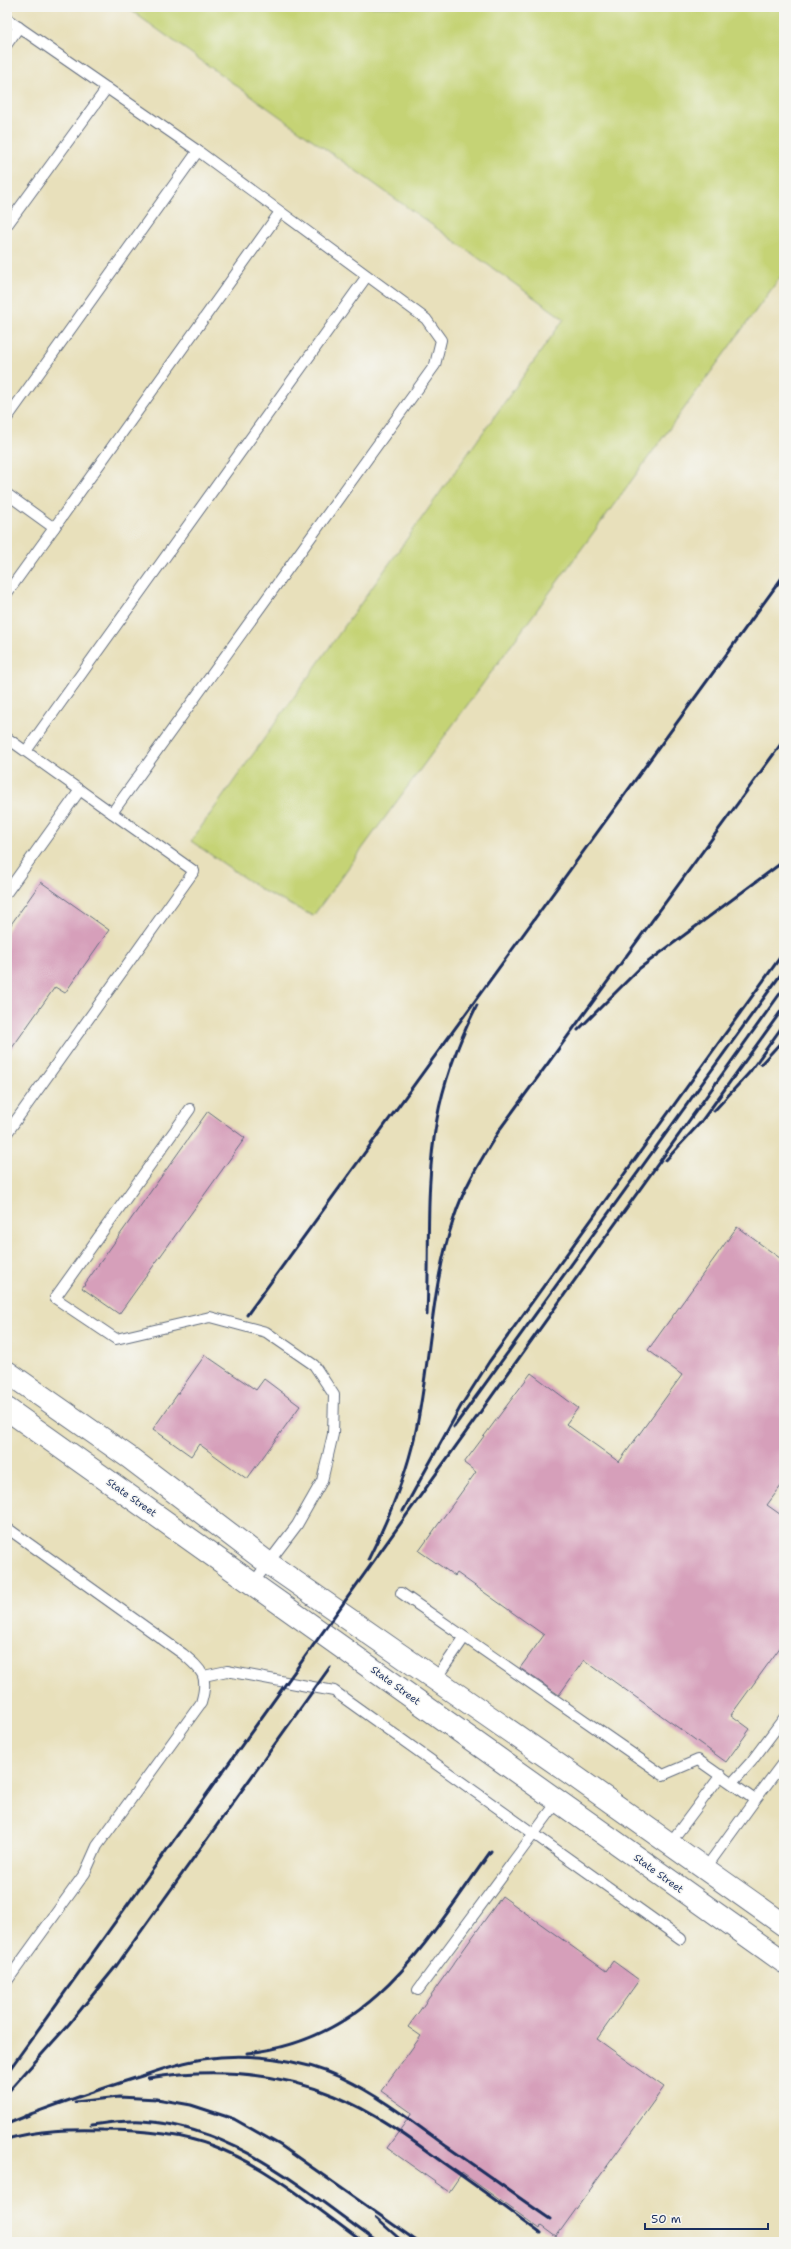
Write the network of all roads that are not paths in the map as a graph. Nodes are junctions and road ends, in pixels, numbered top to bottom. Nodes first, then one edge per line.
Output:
1 (7, 19) edge
2 (19, 27) junction
3 (7, 44) edge
4 (107, 88) junction
5 (198, 151) junction
6 (280, 212) junction
7 (7, 225) edge
8 (367, 276) junction
9 (7, 418) edge
10 (7, 494) edge
11 (54, 528) junction
12 (7, 593) edge
13 (7, 738) edge
14 (26, 751) junction
15 (80, 790) junction
16 (112, 813) junction
17 (7, 892) edge
18 (190, 1110) dead end
19 (7, 1133) edge
20 (7, 1372) edge
21 (7, 1409) edge
22 (7, 1528) edge
23 (268, 1563) junction
24 (253, 1583) junction
25 (401, 1594) dead end
26 (464, 1638) junction
27 (204, 1676) junction
28 (435, 1680) junction
29 (784, 1718) edge
30 (784, 1766) edge
31 (721, 1775) junction
32 (732, 1783) junction
33 (756, 1800) junction
34 (558, 1801) junction
35 (535, 1835) junction
36 (670, 1843) junction
37 (705, 1869) junction
38 (784, 1925) edge
39 (681, 1939) dead end
40 (784, 1962) edge
41 (7, 1981) edge
42 (418, 1990) dead end

1 - 2 lane
2 - 3 lane
2 - 4 lane
4 - 5 lane
4 - 7 lane
5 - 6 lane
5 - 9 lane
6 - 8 lane
6 - 11 lane
8 - 14 lane
8 - 16 lane
10 - 11 lane
11 - 12 lane
13 - 14 lane
14 - 15 lane
15 - 16 lane
15 - 17 lane
16 - 19 lane
18 - 23 lane
20 - 23 street
21 - 24 street, State Street
22 - 27 lane
23 - 24 lane
23 - 28 street
24 - 34 street, State Street
25 - 26 lane
26 - 28 lane
26 - 31 lane
27 - 35 lane
27 - 41 lane
28 - 36 street
29 - 32 lane
30 - 33 lane
31 - 32 lane
31 - 36 lane
32 - 33 lane
33 - 37 lane
34 - 35 lane
34 - 40 street, State Street
35 - 39 lane
35 - 42 lane
36 - 37 street
37 - 38 street

